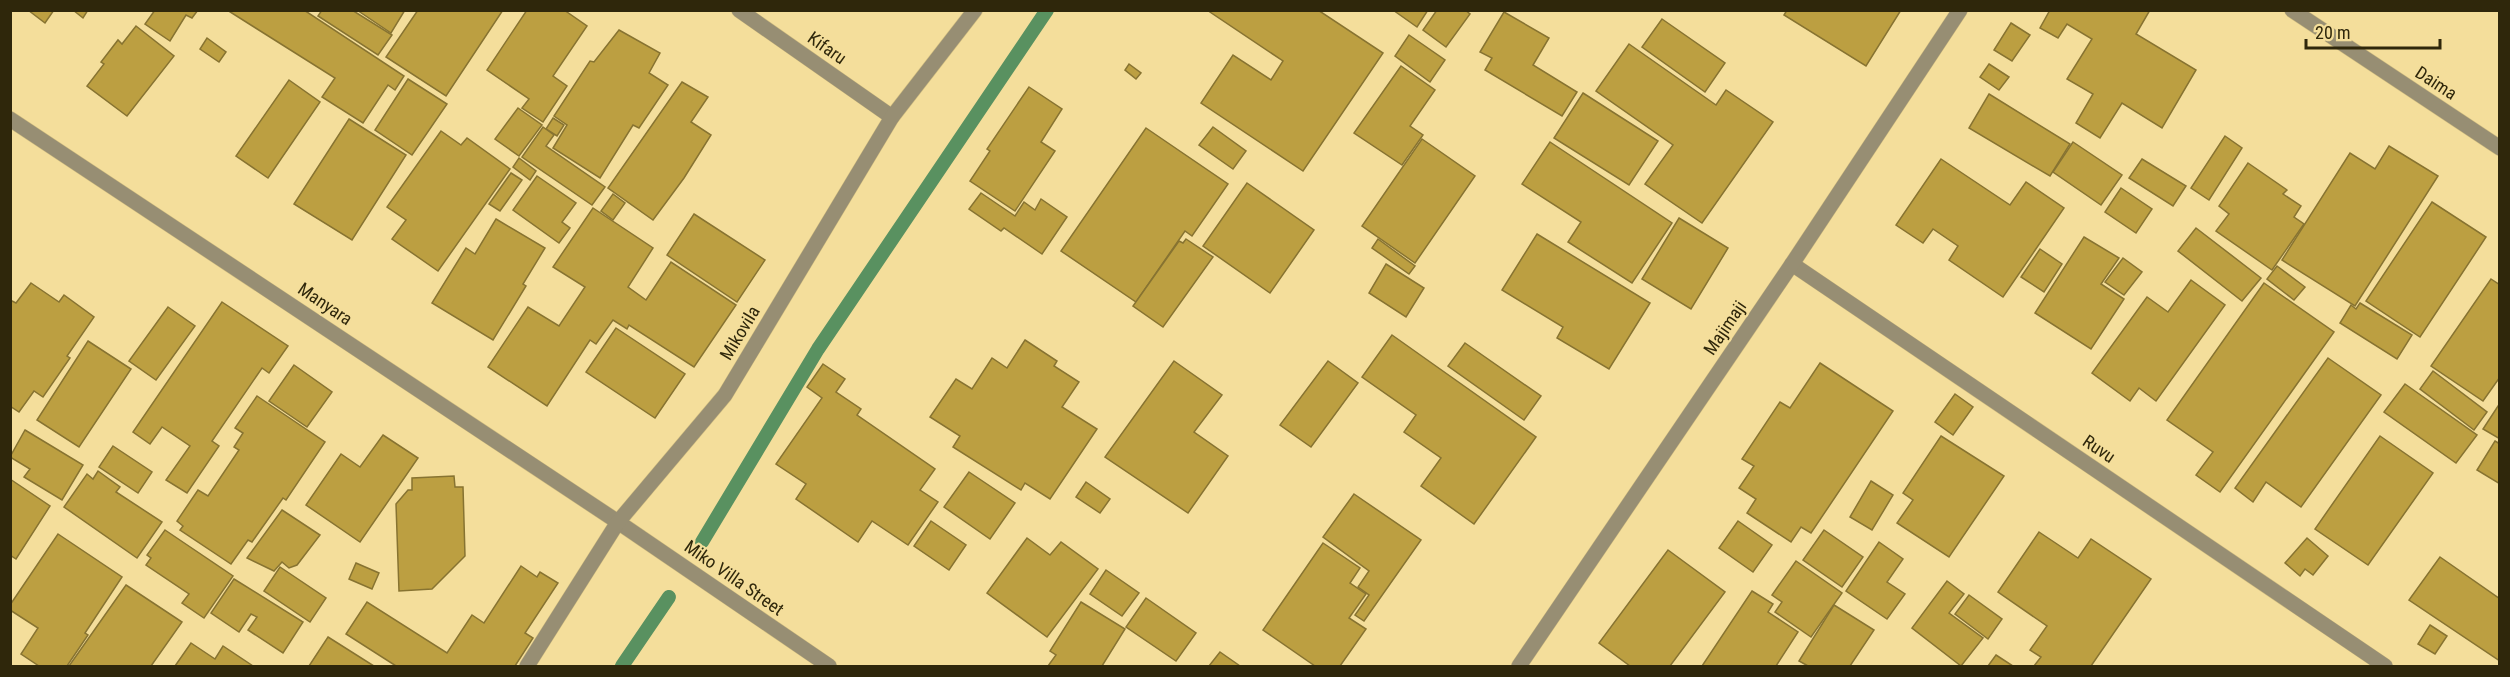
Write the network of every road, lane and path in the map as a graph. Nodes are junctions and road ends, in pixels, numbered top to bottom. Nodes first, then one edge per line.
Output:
1 (739, 10) edge
2 (975, 10) edge
3 (1960, 10) edge
4 (2292, 10) edge
5 (892, 117) junction
6 (10, 119) edge
7 (2499, 148) edge
8 (1792, 264) junction
9 (618, 522) junction
10 (527, 666) edge
11 (828, 666) edge
12 (1520, 666) edge
13 (2385, 666) edge

1 - 5 street, Kifaru
2 - 5 street, Mikovila
3 - 8 street, Majimaji
4 - 7 street, Daima
5 - 9 street, Mikovila
6 - 9 street, Manyara
8 - 12 street, Majimaji
8 - 13 street, Ruvu
9 - 10 street, Mikovila
9 - 11 street, Miko Villa Street

